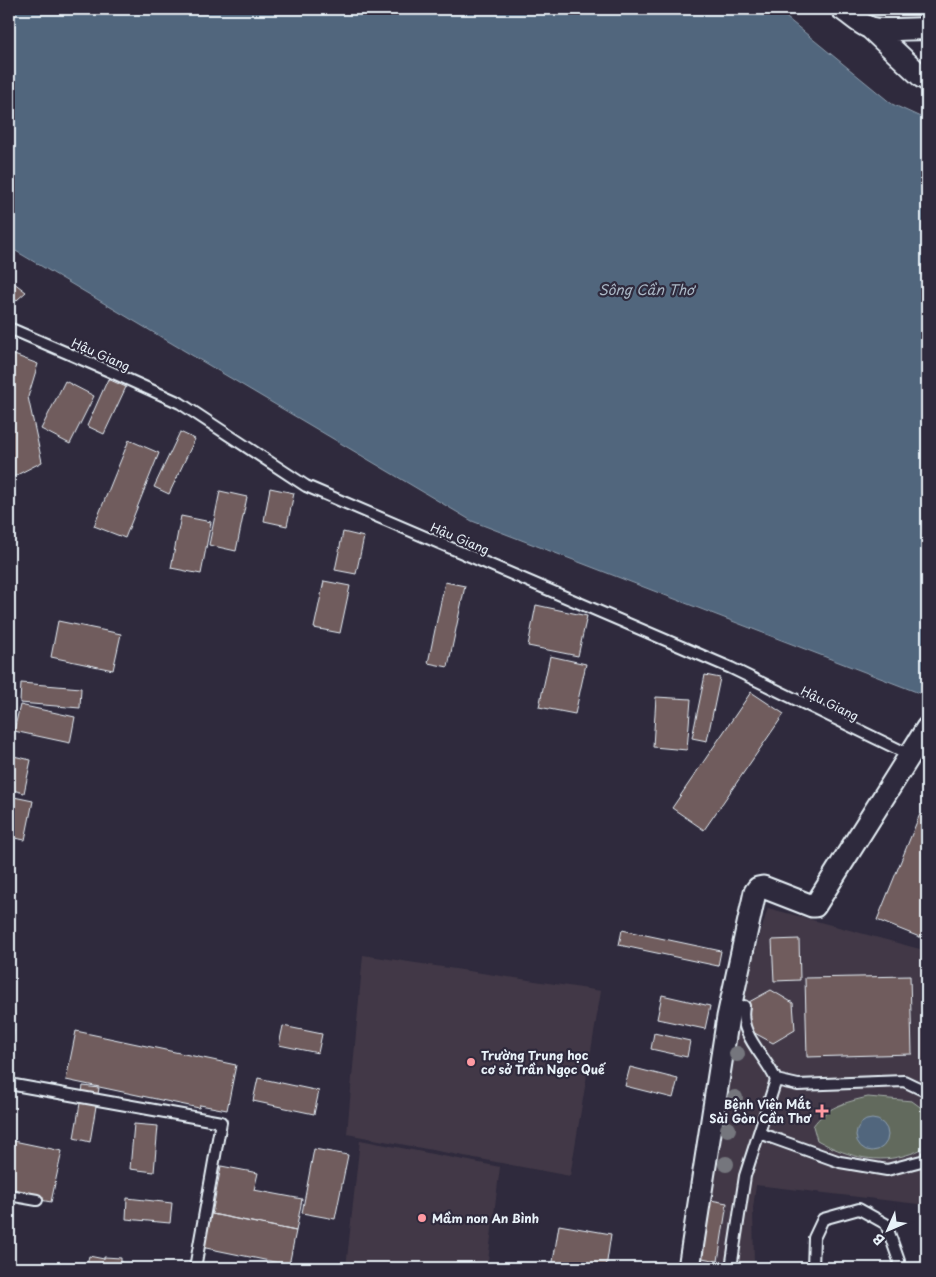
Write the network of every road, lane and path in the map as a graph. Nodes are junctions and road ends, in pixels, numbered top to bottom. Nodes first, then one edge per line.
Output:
1 (842, 9) edge
2 (879, 28) junction
3 (927, 29) edge
4 (927, 80) edge
5 (9, 328) edge
6 (927, 728) edge
7 (910, 755) junction
8 (744, 1006) dead end
9 (776, 1080) junction
10 (9, 1084) edge
11 (927, 1092) edge
12 (759, 1133) junction
13 (927, 1156) edge
14 (9, 1195) edge
15 (38, 1200) dead end
16 (195, 1268) edge
17 (689, 1268) edge
18 (731, 1268) edge
19 (813, 1268) edge
20 (899, 1268) edge

1 - 2 street
2 - 3 street
2 - 4 street
5 - 7 lane, Hậu Giang
6 - 7 street
7 - 17 street
8 - 9 lane
9 - 11 lane
9 - 12 lane
10 - 16 lane
12 - 13 lane
12 - 18 lane
14 - 15 lane
19 - 20 lane

